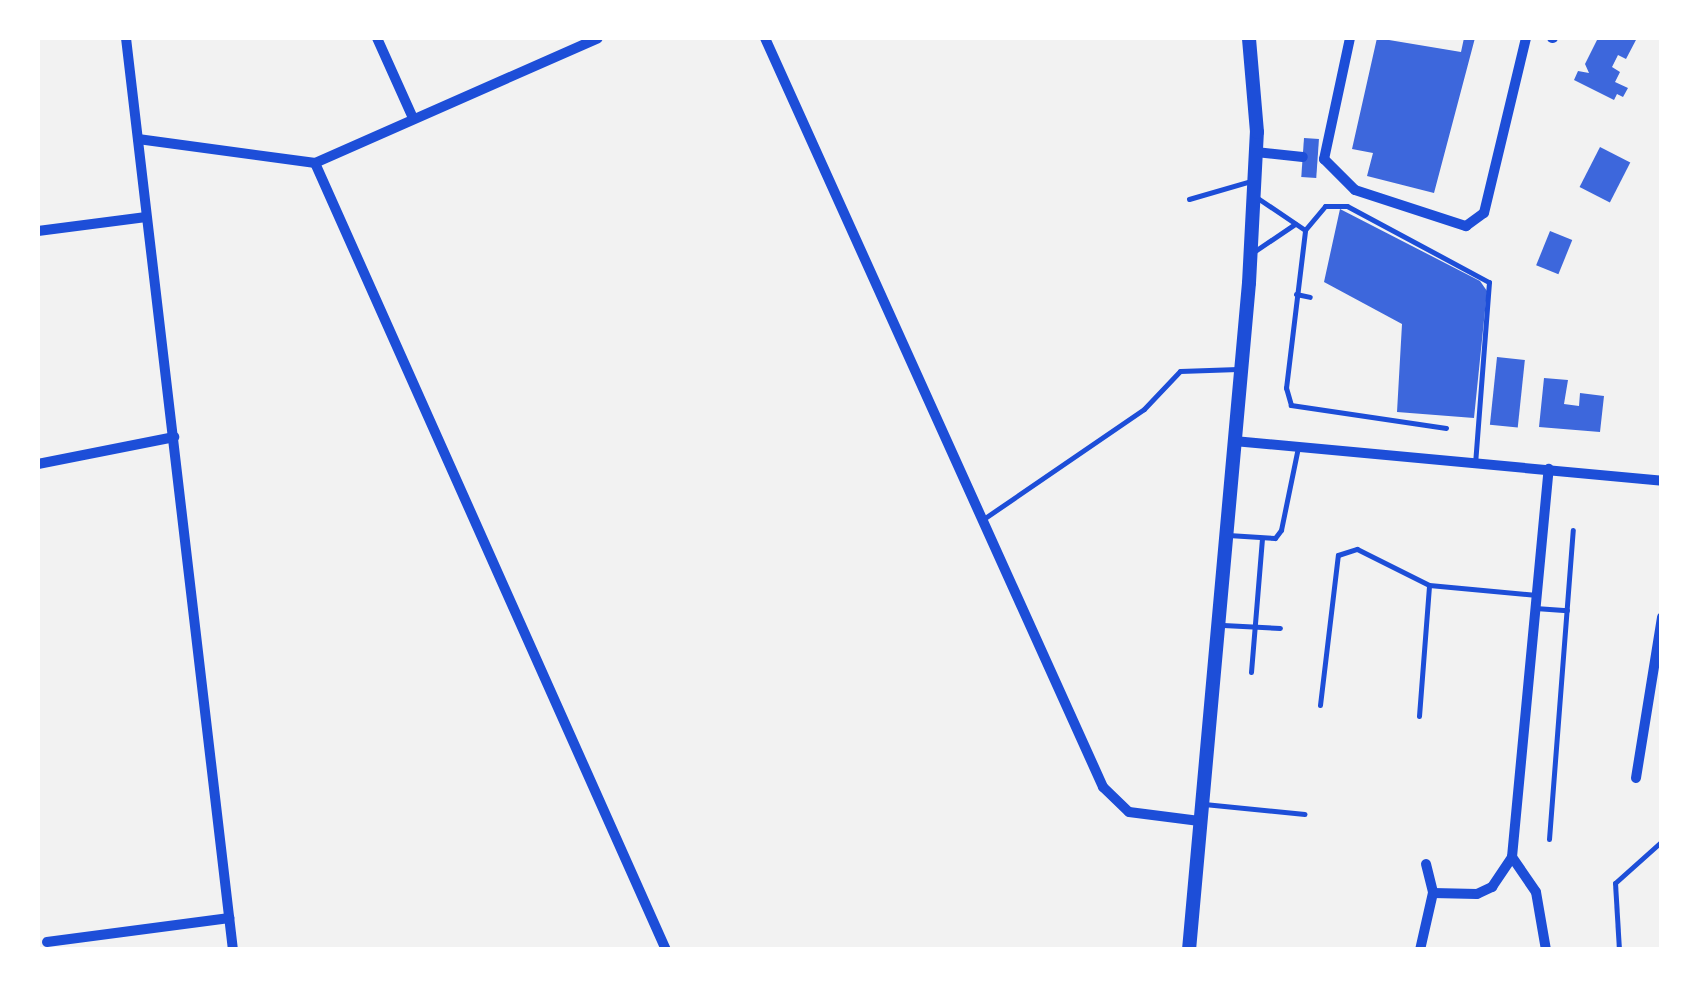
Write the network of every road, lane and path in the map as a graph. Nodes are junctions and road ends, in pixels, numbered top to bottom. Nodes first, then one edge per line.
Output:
1 (126, 38) edge
2 (377, 38) edge
3 (598, 38) edge
4 (764, 38) edge
5 (1249, 38) edge
6 (1350, 38) edge
7 (1526, 38) edge
8 (413, 118) junction
9 (138, 139) junction
10 (1256, 152) junction
11 (1302, 157) dead end
12 (315, 163) junction
13 (1254, 188) junction
14 (1189, 199) dead end
15 (146, 218) junction
16 (1296, 224) junction
17 (1305, 230) junction
18 (38, 231) edge
19 (1250, 254) junction
20 (1296, 294) junction
21 (1310, 297) dead end
22 (1241, 369) junction
23 (1446, 428) dead end
24 (174, 436) junction
25 (1234, 441) junction
26 (1298, 447) junction
27 (38, 464) edge
28 (1474, 465) junction
29 (1548, 469) junction
30 (1662, 481) edge
31 (982, 520) junction
32 (1573, 530) dead end
33 (1224, 535) junction
34 (1262, 538) junction
35 (1429, 585) junction
36 (1536, 595) junction
37 (1536, 608) junction
38 (1566, 610) junction
39 (1662, 617) edge
40 (1214, 625) junction
41 (1254, 626) junction
42 (1280, 628) dead end
43 (1251, 672) dead end
44 (1320, 705) dead end
45 (1419, 716) dead end
46 (1636, 778) dead end
47 (1201, 804) junction
48 (1305, 814) dead end
49 (1199, 821) junction
50 (1548, 840) dead end
51 (1662, 841) edge
52 (1512, 857) junction
53 (1426, 864) dead end
54 (1433, 893) junction
55 (229, 918) junction
56 (46, 942) dead end
57 (233, 950) edge
58 (666, 950) edge
59 (1189, 950) edge
60 (1420, 950) edge
61 (1546, 950) edge
62 (1619, 950) edge

1 - 9 street
2 - 8 street
3 - 8 street
4 - 31 street
5 - 10 main road
6 - 7 street
8 - 12 street
9 - 12 street
9 - 15 street
10 - 11 street
10 - 13 main road
12 - 58 street
13 - 14 lane
13 - 16 lane
13 - 19 main road
15 - 18 street
15 - 24 street
16 - 17 lane
16 - 19 lane
17 - 20 lane
17 - 28 lane
19 - 22 main road
20 - 21 lane
20 - 23 lane
22 - 25 main road
22 - 31 lane
24 - 27 street
24 - 55 street
25 - 26 street
25 - 33 main road
26 - 28 street
26 - 34 lane
28 - 29 street
29 - 30 street
29 - 36 street
31 - 49 street
32 - 38 lane
33 - 34 lane
33 - 40 main road
34 - 41 lane
35 - 36 lane
35 - 44 lane
35 - 45 lane
36 - 37 street
37 - 38 lane
37 - 52 street
38 - 50 lane
39 - 46 street
40 - 41 lane
40 - 47 main road
41 - 42 lane
41 - 43 lane
47 - 48 lane
47 - 49 main road
49 - 59 main road
51 - 62 lane
52 - 54 street
52 - 61 street
53 - 54 street
54 - 60 street
55 - 56 street
55 - 57 street

